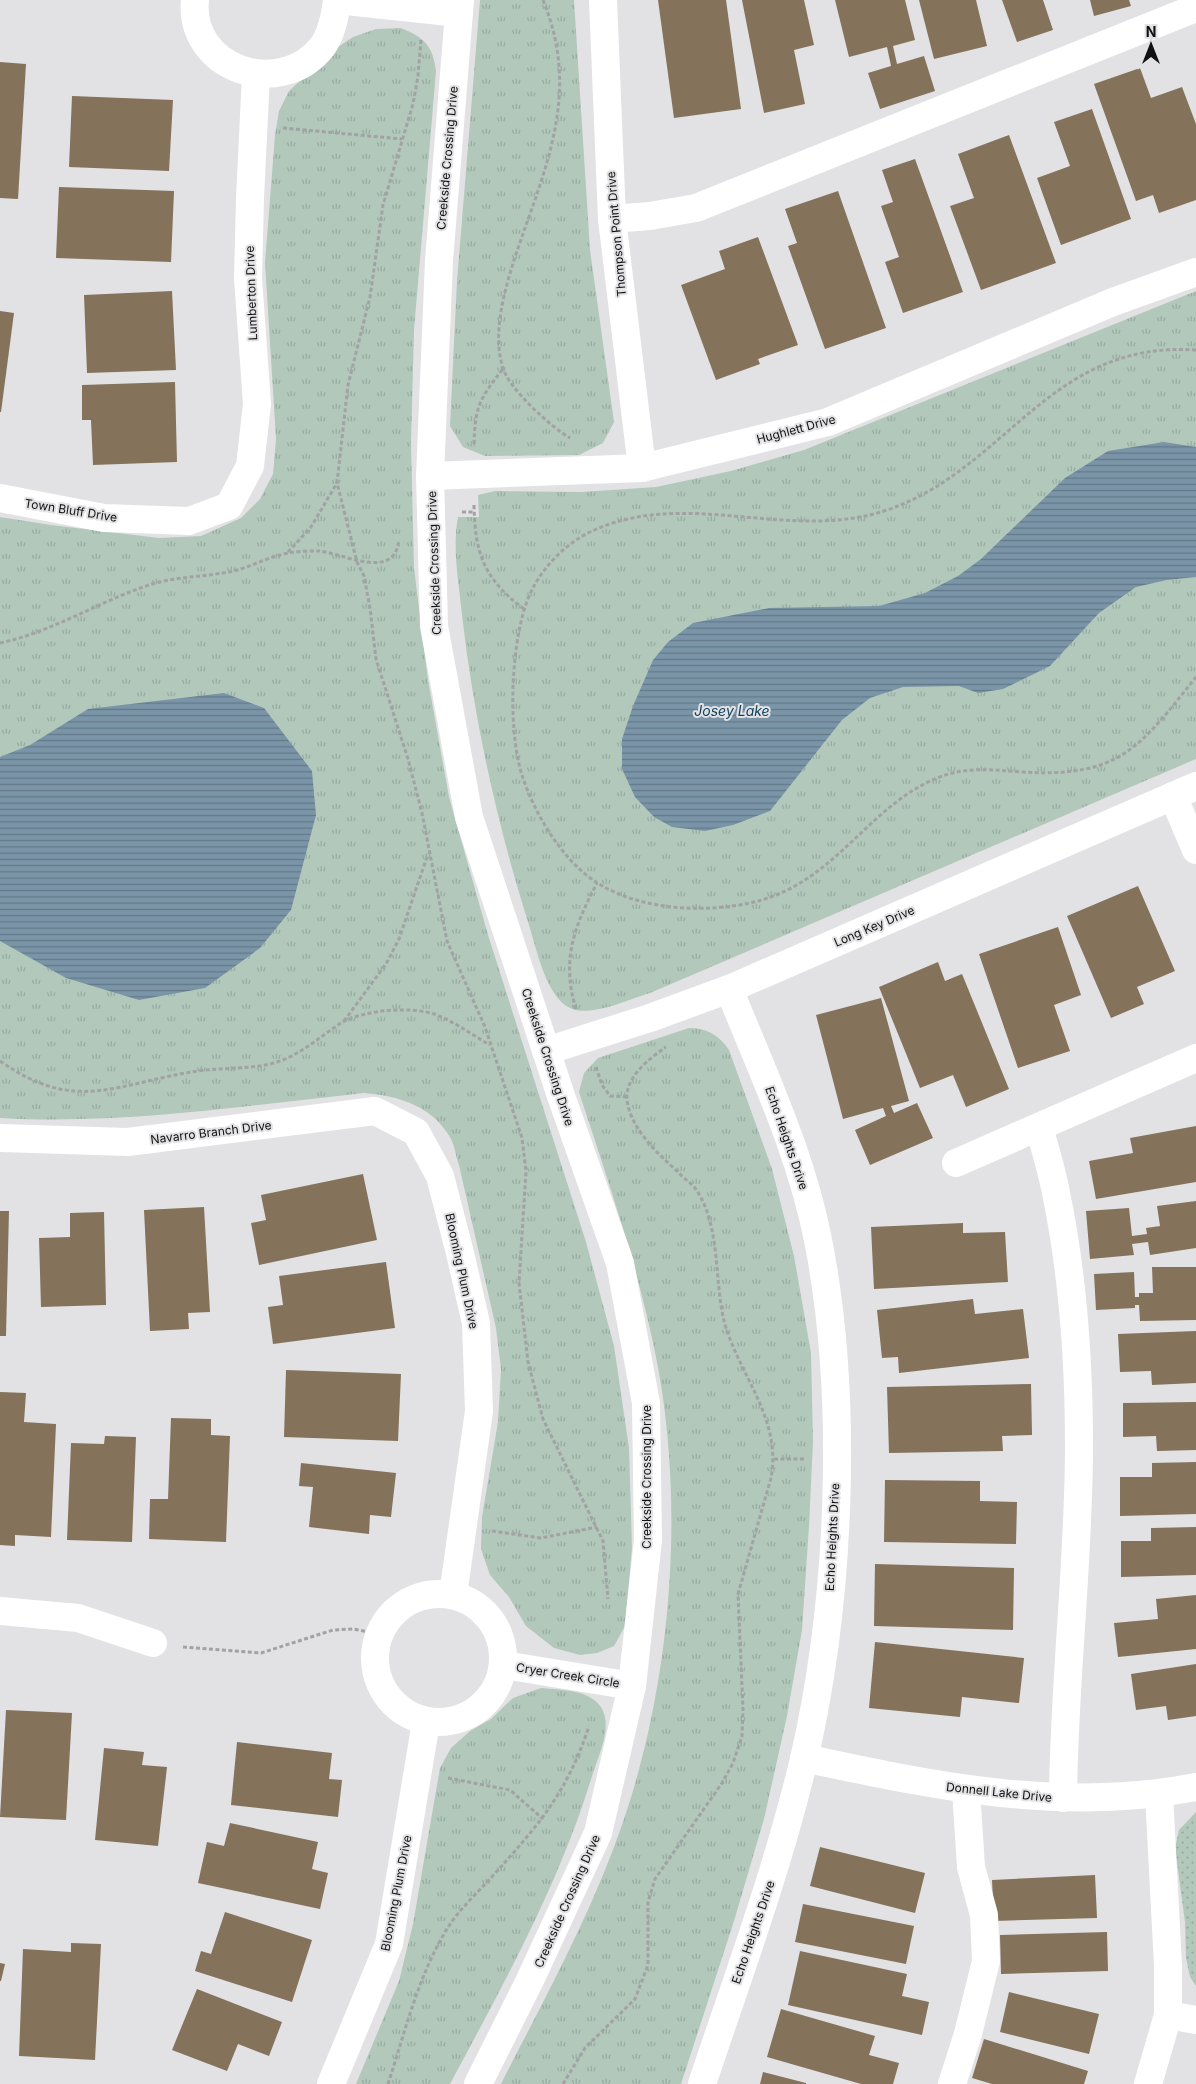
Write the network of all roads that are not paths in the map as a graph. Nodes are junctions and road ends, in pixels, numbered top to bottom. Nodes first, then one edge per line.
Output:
1 (195, 0) edge
2 (337, 0) edge
3 (603, 0) edge
4 (459, 6) edge
5 (1196, 8) edge
6 (256, 75) junction
7 (612, 220) junction
8 (1196, 272) edge
9 (642, 468) junction
10 (430, 476) junction
11 (0, 498) edge
12 (229, 506) joint
13 (1184, 791) edge
14 (1196, 850) edge
15 (729, 989) junction
16 (546, 1051) junction
17 (1196, 1058) edge
18 (1039, 1127) junction
19 (416, 1132) joint
20 (0, 1138) edge
21 (956, 1163) dead end
22 (453, 1595) junction
23 (0, 1611) edge
24 (153, 1644) road end
25 (504, 1665) junction
26 (632, 1686) junction
27 (426, 1722) junction
28 (804, 1758) junction
29 (1196, 1787) edge
30 (966, 1790) junction
31 (1159, 1794) junction
32 (1063, 1798) junction
33 (1168, 2015) junction
34 (1196, 2020) edge
35 (331, 2084) edge
36 (478, 2084) edge
37 (702, 2084) edge
38 (952, 2084) edge
39 (1148, 2084) edge

1 - 6 street
2 - 4 street
2 - 6 street
3 - 7 street, Thompson Point Drive
4 - 10 street, Creekside Crossing Drive
5 - 7 street
6 - 12 street, Lumberton Drive
7 - 9 street, Thompson Point Drive
8 - 9 street, Hughlett Drive
9 - 10 street, Hughlett Drive
10 - 16 street, Creekside Crossing Drive
11 - 12 street, Town Bluff Drive
13 - 14 street
13 - 15 street, Long Key Drive
15 - 16 street, Long Key Drive
15 - 28 street, Echo Heights Drive
16 - 26 street, Creekside Crossing Drive
17 - 18 street
18 - 21 street
18 - 32 street
19 - 20 street, Navarro Branch Drive
19 - 22 street, Blooming Plum Drive
22 - 25 street
22 - 27 street
23 - 24 street
25 - 26 street, Cryer Creek Circle
25 - 27 street
26 - 36 street, Creekside Crossing Drive
27 - 35 street, Blooming Plum Drive
28 - 30 street, Donnell Lake Drive
28 - 37 street, Echo Heights Drive
29 - 31 street, Donnell Lake Drive
30 - 32 street, Donnell Lake Drive
30 - 38 street
31 - 32 street, Donnell Lake Drive
31 - 33 street
33 - 34 street
33 - 39 street

